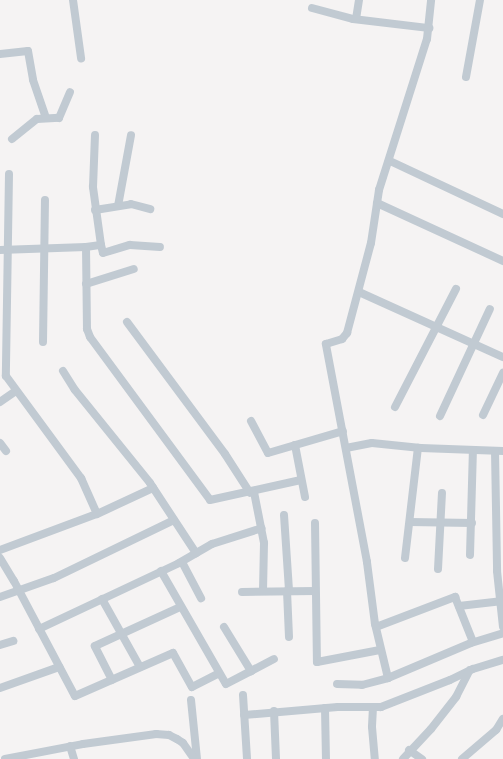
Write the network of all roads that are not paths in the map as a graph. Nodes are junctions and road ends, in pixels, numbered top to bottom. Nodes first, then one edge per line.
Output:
1 (73, 0) edge
2 (359, 0) edge
3 (432, 0) edge
4 (480, 0) edge
5 (312, 8) dead end
6 (356, 19) junction
7 (429, 28) junction
8 (0, 54) edge
9 (81, 58) dead end
10 (466, 77) dead end
11 (70, 92) dead end
12 (46, 118) junction
13 (95, 135) dead end
14 (131, 135) dead end
15 (12, 139) dead end
16 (390, 161) junction
17 (9, 174) dead end
18 (45, 200) dead end
19 (377, 203) junction
20 (118, 206) junction
21 (150, 209) dead end
22 (95, 210) junction
23 (503, 214) edge
24 (101, 245) junction
25 (86, 247) junction
26 (160, 247) dead end
27 (46, 248) junction
28 (4, 250) edge
29 (503, 261) edge
30 (134, 269) dead end
31 (86, 284) junction
32 (456, 289) dead end
33 (359, 292) junction
34 (490, 309) dead end
35 (126, 322) dead end
36 (436, 327) junction
37 (43, 342) dead end
38 (474, 344) junction
39 (503, 357) edge
40 (63, 371) dead end
41 (503, 373) edge
42 (16, 391) junction
43 (0, 402) edge
44 (395, 407) dead end
45 (483, 415) dead end
46 (440, 416) dead end
47 (251, 420) dead end
48 (343, 431) junction
49 (0, 443) edge
50 (295, 445) junction
51 (346, 448) junction
52 (418, 448) junction
53 (473, 450) junction
54 (499, 451) edge
55 (6, 452) dead end
56 (301, 480) junction
57 (154, 488) junction
58 (252, 493) junction
59 (442, 494) dead end
60 (305, 497) dead end
61 (98, 514) junction
62 (284, 515) dead end
63 (174, 520) junction
64 (410, 522) junction
65 (442, 523) junction
66 (472, 523) junction
67 (315, 524) dead end
68 (262, 528) junction
69 (0, 550) edge
70 (196, 553) junction
71 (470, 555) dead end
72 (0, 558) edge
73 (406, 558) dead end
74 (182, 562) junction
75 (438, 570) dead end
76 (161, 571) junction
77 (18, 590) junction
78 (263, 590) junction
79 (288, 591) junction
80 (315, 591) junction
81 (242, 592) dead end
82 (0, 597) edge
83 (201, 598) dead end
84 (102, 599) junction
85 (502, 601) edge
86 (459, 606) junction
87 (180, 607) junction
88 (224, 627) dead end
89 (376, 627) junction
90 (503, 627) edge
91 (39, 629) junction
92 (503, 632) edge
93 (122, 634) junction
94 (289, 637) dead end
95 (13, 641) dead end
96 (473, 642) junction
97 (0, 645) edge
98 (380, 650) junction
99 (274, 659) dead end
100 (503, 660) edge
101 (59, 667) junction
102 (140, 667) junction
103 (470, 670) junction
104 (251, 671) junction
105 (219, 673) junction
106 (388, 678) junction
107 (112, 680) junction
108 (337, 684) dead end
109 (0, 688) edge
110 (242, 695) dead end
111 (191, 700) dead end
112 (373, 707) junction
113 (325, 708) junction
114 (274, 711) junction
115 (244, 715) junction
116 (503, 719) edge
117 (70, 746) junction
118 (409, 750) junction
119 (19, 757) edge
120 (5, 759) edge
121 (74, 759) edge
122 (195, 759) edge
123 (247, 759) edge
124 (276, 759) edge
125 (326, 759) edge
126 (375, 759) edge
127 (403, 759) edge
128 (422, 759) edge
129 (462, 759) edge

1 - 9 street
2 - 6 street
3 - 7 street
4 - 10 street
5 - 6 street
6 - 7 street
7 - 16 street
8 - 12 street
11 - 12 street
12 - 15 street
13 - 22 street
14 - 20 street
16 - 19 street
16 - 23 street
17 - 28 street
18 - 27 street
19 - 29 street
19 - 33 street
20 - 21 street
20 - 22 street
22 - 24 street
24 - 25 street
24 - 26 street
25 - 27 street
25 - 31 street
27 - 28 street
27 - 37 street
28 - 42 street
30 - 31 street
31 - 58 street
32 - 36 street
33 - 36 street
33 - 48 street
34 - 38 street
35 - 58 street
36 - 38 street
36 - 44 street
38 - 39 street
38 - 46 street
40 - 57 street
41 - 45 street
42 - 43 street
42 - 61 street
47 - 50 street
48 - 50 street
48 - 51 street
49 - 55 street
50 - 56 street
51 - 52 street
51 - 89 street
52 - 53 street
52 - 64 street
53 - 54 street
53 - 66 street
54 - 85 street
56 - 58 street
56 - 60 street
57 - 61 street
57 - 63 street
58 - 68 street
59 - 65 street
61 - 69 street
62 - 79 street
63 - 70 street
63 - 77 street
64 - 65 street
64 - 73 street
65 - 66 street
65 - 75 street
66 - 71 street
67 - 80 street
68 - 70 street
68 - 78 street
70 - 74 street
72 - 77 street
74 - 76 street
74 - 83 street
76 - 84 street
76 - 87 street
77 - 82 street
77 - 91 street
78 - 79 street
78 - 81 street
79 - 80 street
79 - 94 street
80 - 98 street
84 - 91 street
84 - 93 street
85 - 86 street
85 - 90 street
86 - 89 street
86 - 96 street
87 - 93 street
87 - 105 street
88 - 104 street
89 - 98 street
91 - 101 street
92 - 96 street
93 - 102 street
93 - 107 street
95 - 97 street
96 - 106 street
98 - 106 street
99 - 104 street
100 - 103 street
101 - 107 street
101 - 109 street
102 - 105 street
102 - 107 street
103 - 112 street
103 - 118 street
104 - 105 street
106 - 108 street
110 - 115 street
111 - 122 street
112 - 113 street
112 - 126 street
113 - 114 street
113 - 125 street
114 - 115 street
114 - 124 street
115 - 123 street
116 - 129 street
117 - 119 street
117 - 121 street
117 - 122 street
118 - 127 street
118 - 128 street
119 - 120 street

